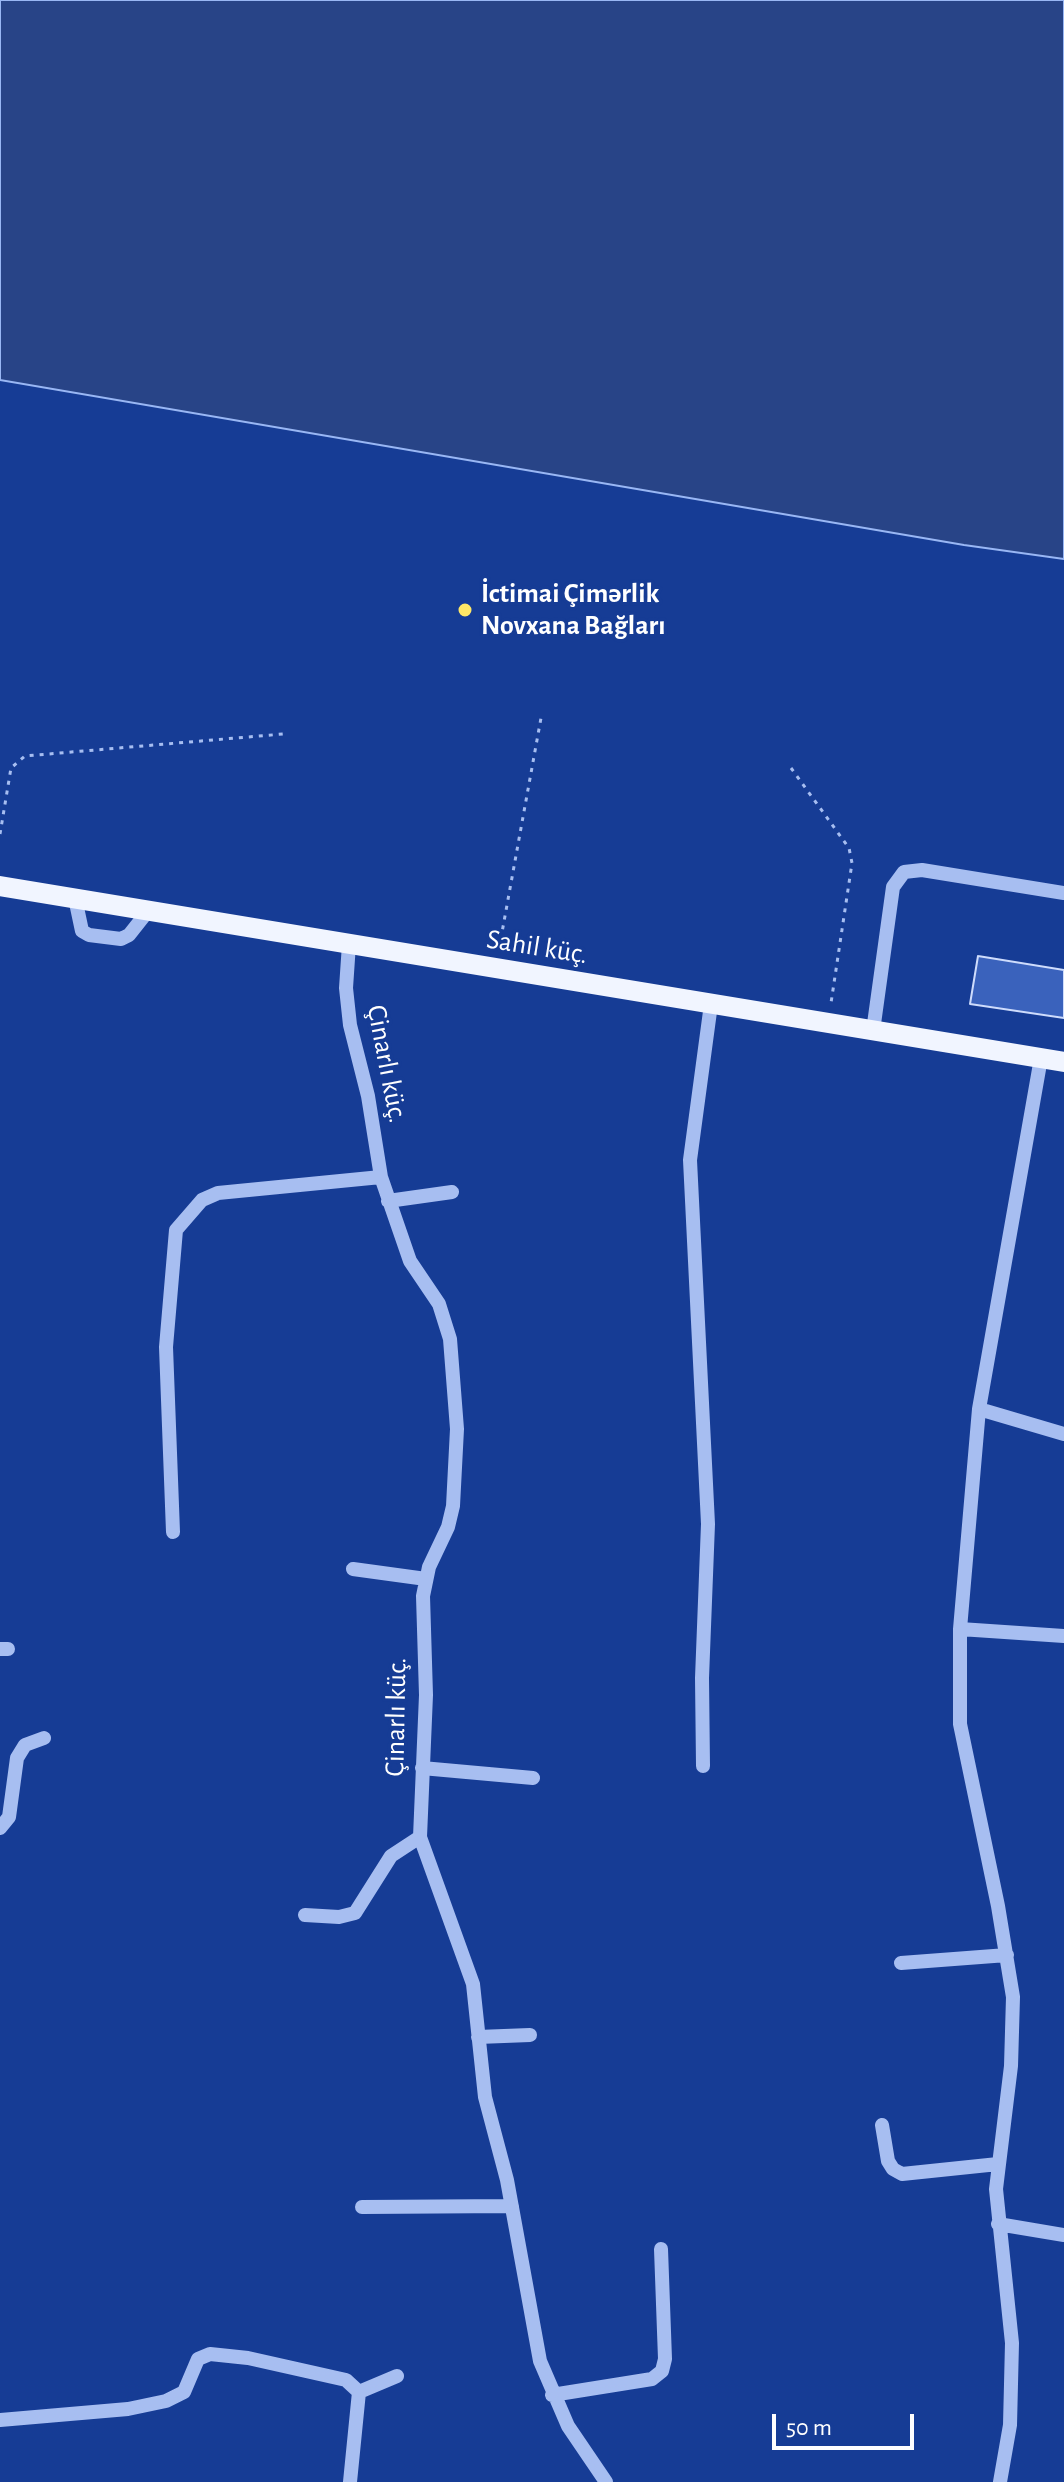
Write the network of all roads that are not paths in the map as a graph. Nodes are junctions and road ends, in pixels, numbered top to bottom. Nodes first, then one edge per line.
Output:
1 (0, 886) edge
2 (1064, 893) edge
3 (75, 898) junction
4 (148, 911) junction
5 (349, 944) junction
6 (711, 1004) junction
7 (873, 1031) junction
8 (1041, 1058) junction
9 (1064, 1062) edge
10 (381, 1177) junction
11 (452, 1192) dead end
12 (388, 1201) junction
13 (979, 1409) junction
14 (1064, 1434) edge
15 (173, 1532) dead end
16 (353, 1569) dead end
17 (426, 1579) junction
18 (960, 1629) junction
19 (1064, 1636) edge
20 (44, 1738) dead end
21 (703, 1766) dead end
22 (422, 1768) junction
23 (533, 1778) dead end
24 (0, 1828) edge
25 (420, 1837) junction
26 (305, 1915) dead end
27 (1007, 1955) junction
28 (901, 1963) dead end
29 (530, 2035) dead end
30 (478, 2037) junction
31 (882, 2125) dead end
32 (998, 2164) junction
33 (512, 2206) junction
34 (362, 2207) dead end
35 (998, 2224) junction
36 (1064, 2235) edge
37 (661, 2249) dead end
38 (397, 2376) dead end
39 (359, 2392) junction
40 (552, 2395) junction
41 (0, 2420) edge
42 (350, 2482) edge
43 (606, 2482) edge
44 (1000, 2482) edge

1 - 3 main road, Sahil küç.
2 - 7 street
3 - 4 main road, Sahil küç.
3 - 4 street
4 - 5 main road, Sahil küç.
5 - 6 main road, Sahil küç.
5 - 10 street, Çinarlı küç.
6 - 7 main road, Sahil küç.
6 - 21 street
7 - 8 main road, Sahil küç.
8 - 9 main road, Sahil küç.
8 - 13 street
10 - 12 street, Çinarlı küç.
10 - 15 street
11 - 12 street
12 - 17 street, Çinarlı küç.
13 - 14 street
13 - 18 street
16 - 17 street
17 - 22 street, Çinarlı küç.
18 - 19 street
18 - 27 street
20 - 24 street
22 - 23 street
22 - 25 street, Çinarlı küç.
25 - 26 street
25 - 30 street, Çinarlı küç.
27 - 28 street
27 - 32 street
29 - 30 street
30 - 33 street, Çinarlı küç.
31 - 32 street
32 - 35 street
33 - 34 street
33 - 40 street, Çinarlı küç.
35 - 36 street
35 - 44 street
37 - 40 street
38 - 39 street
39 - 41 street
39 - 42 street
40 - 43 street, Çinarlı küç.

